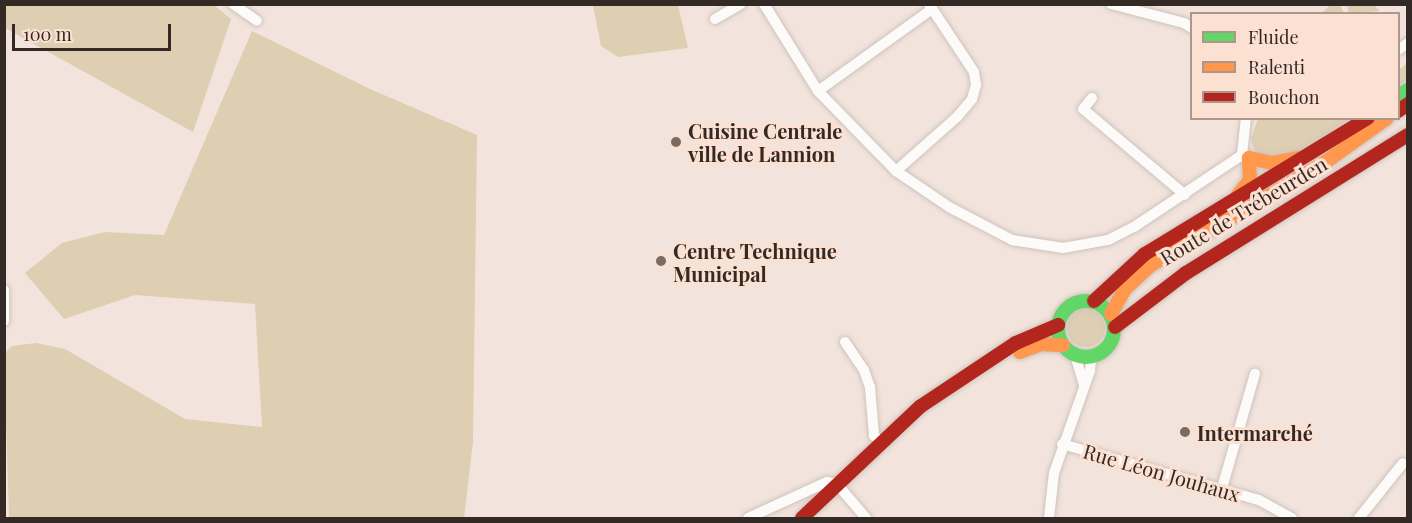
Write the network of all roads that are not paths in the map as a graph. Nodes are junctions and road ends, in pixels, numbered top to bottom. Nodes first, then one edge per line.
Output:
1 (233, 4) edge
2 (741, 4) edge
3 (764, 4) edge
4 (1111, 4) edge
5 (931, 7) edge
6 (715, 19) dead end
7 (257, 21) dead end
8 (1190, 27) edge
9 (818, 91) junction
10 (1092, 98) dead end
11 (1246, 120) edge
12 (1365, 120) edge
13 (1385, 120) edge
14 (1407, 135) edge
15 (1319, 150) junction
16 (1245, 157) junction
17 (896, 171) junction
18 (1185, 195) junction
19 (1229, 204) junction
20 (4, 291) edge
21 (1094, 301) junction
22 (1113, 320) junction
23 (4, 321) edge
24 (1058, 325) junction
25 (845, 342) dead end
26 (1063, 345) junction
27 (1075, 355) junction
28 (1091, 357) junction
29 (1255, 374) dead end
30 (1084, 385) junction
31 (881, 441) junction
32 (1062, 444) junction
33 (1403, 463) dead end
34 (837, 484) junction
35 (1222, 488) junction
36 (748, 519) edge
37 (802, 519) edge
38 (866, 519) edge
39 (1049, 519) edge
40 (1292, 519) edge
41 (1359, 519) edge

1 - 7 street
2 - 6 street
3 - 9 street
4 - 8 street
5 - 9 street
5 - 17 street
9 - 17 street
10 - 18 street
11 - 16 street
12 - 15 main road, Route de Trébeurden
13 - 22 main road, Route de Trébeurden
14 - 22 main road
15 - 16 main road
15 - 19 main road, Route de Trébeurden
16 - 18 street
16 - 19 main road
17 - 18 street
19 - 21 main road, Route de Trébeurden
20 - 23 street
21 - 22 main road
21 - 24 main road
22 - 28 main road
24 - 26 main road
24 - 31 main road
25 - 31 street
26 - 27 main road
26 - 31 main road
27 - 28 main road
27 - 30 street
28 - 30 street
29 - 35 street
30 - 32 street
31 - 34 main road
32 - 35 street, Rue Léon Jouhaux
32 - 39 street
33 - 41 street
34 - 36 street
34 - 37 main road
34 - 38 street
35 - 40 street, Rue Léon Jouhaux

